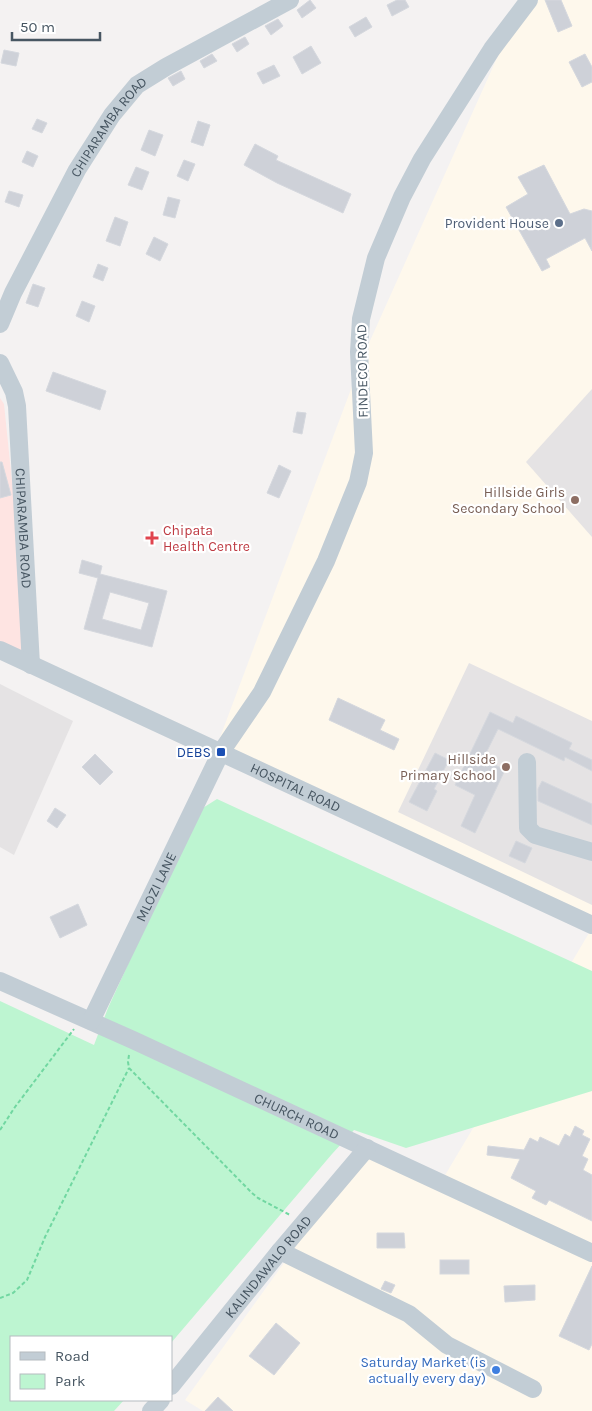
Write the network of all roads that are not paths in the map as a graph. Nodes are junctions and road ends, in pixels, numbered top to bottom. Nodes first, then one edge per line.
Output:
1 (290, 0) edge
2 (529, 0) edge
3 (0, 324) edge
4 (0, 364) edge
5 (0, 650) edge
6 (31, 665) junction
7 (221, 752) junction
8 (527, 762) dead end
9 (592, 852) edge
10 (592, 925) edge
11 (0, 981) edge
12 (87, 1020) junction
13 (367, 1148) junction
14 (280, 1251) junction
15 (592, 1253) edge
16 (172, 1385) edge
17 (534, 1389) dead end
18 (159, 1401) edge
19 (151, 1411) edge

1 - 3 street, CHIPARAMBA ROAD
2 - 7 street, FINDECO ROAD
4 - 6 street, CHIPARAMBA ROAD
5 - 6 street, HOSPITAL ROAD
6 - 7 street, HOSPITAL ROAD
7 - 10 street, HOSPITAL ROAD
7 - 12 street, MLOZI LANE
8 - 9 street
11 - 12 street, CHURCH ROAD
12 - 13 street, CHURCH ROAD
13 - 14 street, KALINDAWALO ROAD
13 - 15 street, CHURCH ROAD
14 - 16 street, KALINDAWALO ROAD
14 - 17 street
18 - 19 street

